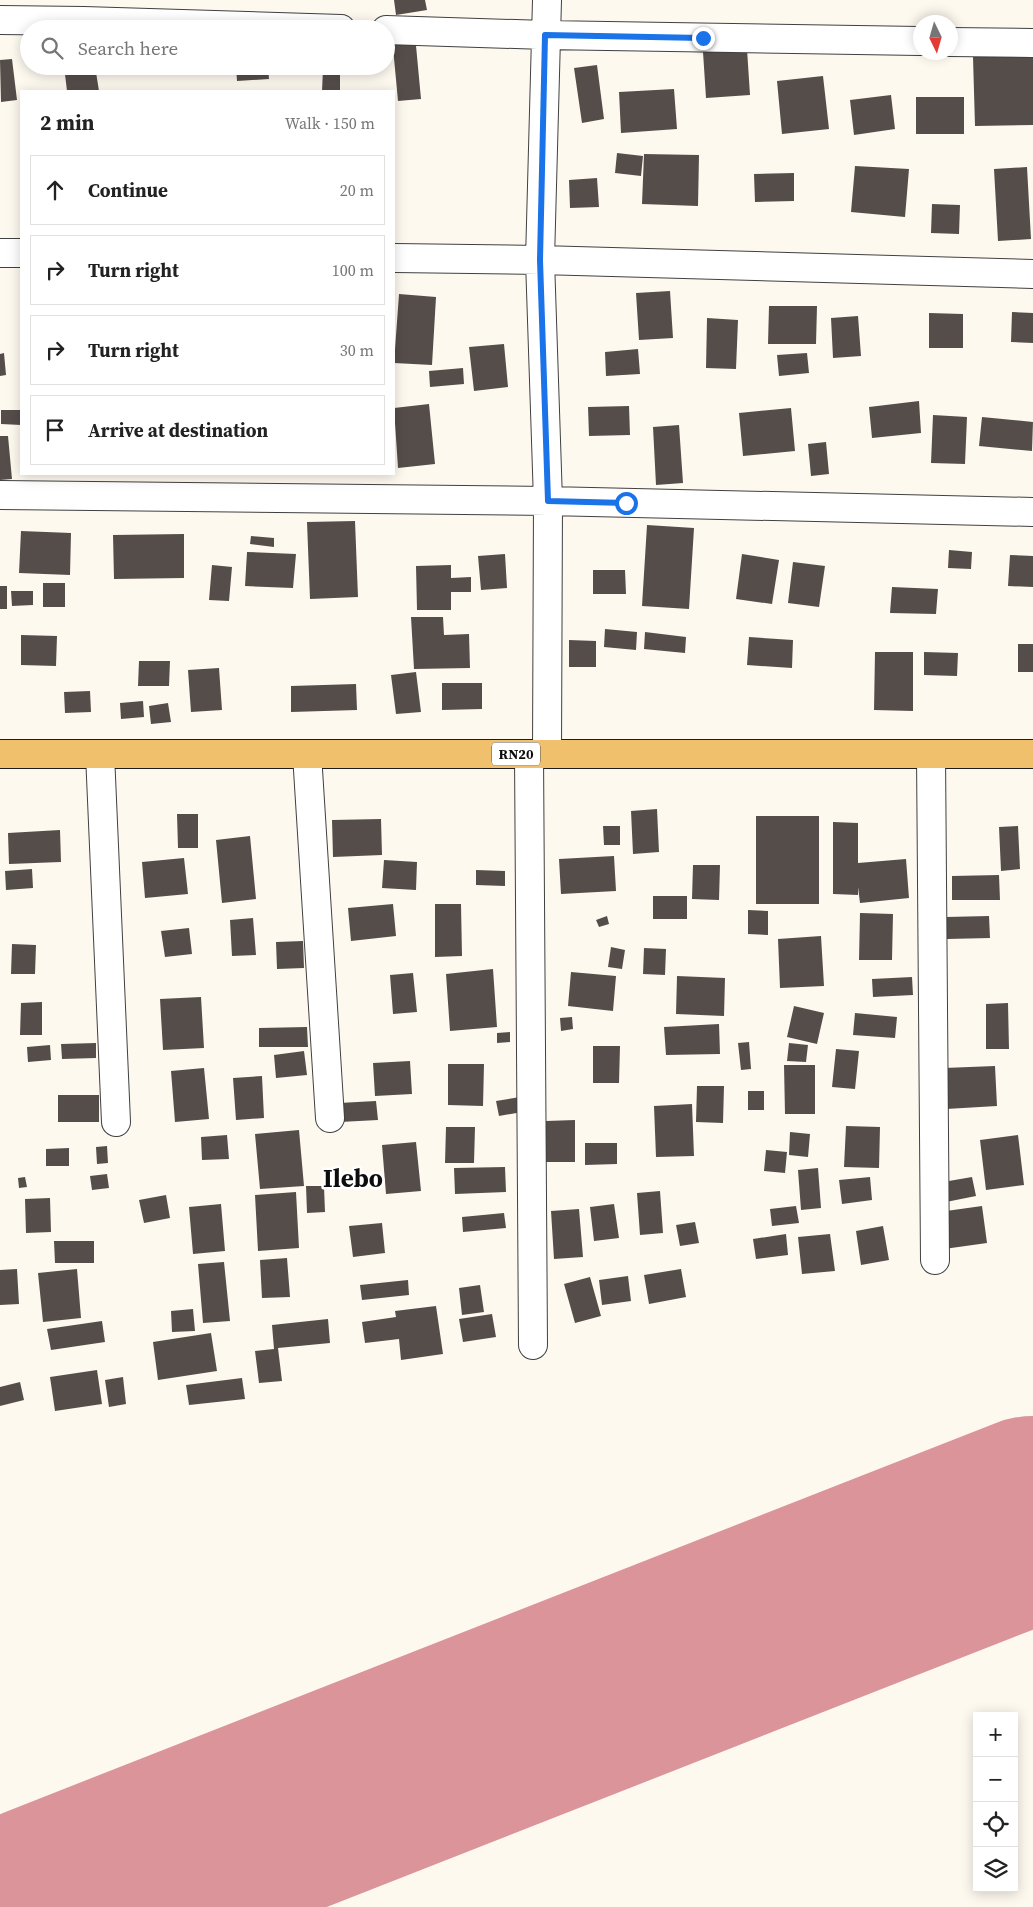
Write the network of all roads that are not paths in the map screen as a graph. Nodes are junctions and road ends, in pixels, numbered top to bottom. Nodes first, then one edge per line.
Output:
1 (546, 0) edge
2 (0, 20) edge
3 (20, 20) edge
4 (395, 30) edge
5 (545, 35) junction
6 (913, 41) edge
7 (958, 42) edge
8 (1033, 43) edge
9 (0, 253) edge
10 (20, 253) edge
11 (395, 258) edge
12 (540, 260) junction
13 (1033, 274) edge
14 (0, 495) edge
15 (548, 501) junction
16 (1033, 512) edge
17 (0, 754) edge
18 (100, 754) junction
19 (307, 754) junction
20 (538, 754) junction
21 (931, 754) junction
22 (1033, 754) edge
23 (330, 1118) dead end
24 (116, 1122) dead end
25 (935, 1260) dead end
26 (533, 1345) dead end

1 - 5 street
2 - 3 street
4 - 5 street
5 - 6 street
5 - 12 street
7 - 8 street
9 - 10 street
11 - 12 street
12 - 13 street
12 - 15 street
14 - 15 street
15 - 16 street
15 - 20 street
17 - 18 main road, RN20
18 - 19 main road, RN20
18 - 24 street
19 - 20 main road, RN20
19 - 23 street
20 - 21 main road, RN20
20 - 26 street
21 - 22 main road, RN20
21 - 25 street

